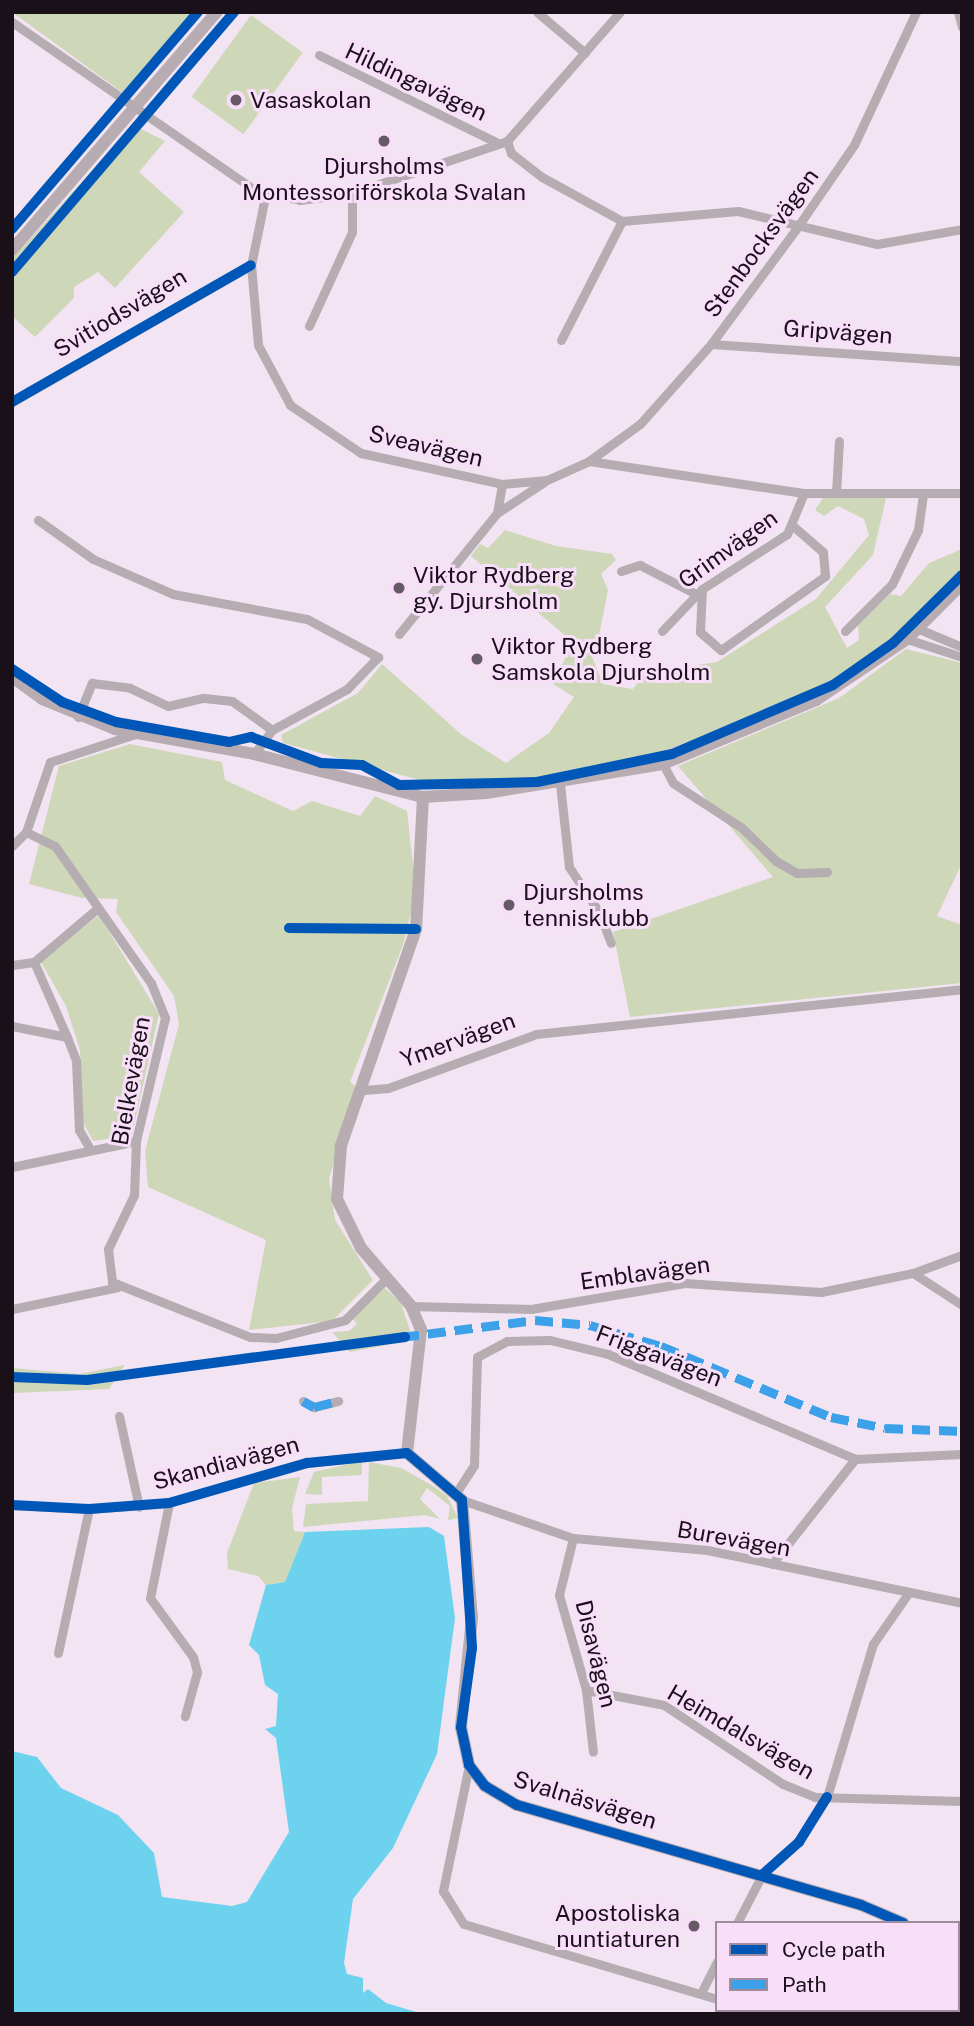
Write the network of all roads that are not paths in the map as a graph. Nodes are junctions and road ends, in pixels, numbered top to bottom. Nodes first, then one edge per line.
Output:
1 (217, 12) edge
2 (537, 12) edge
3 (620, 12) edge
4 (916, 12) edge
5 (958, 12) edge
6 (12, 22) edge
7 (962, 27) edge
8 (585, 52) junction
9 (319, 55) dead end
10 (138, 109) junction
11 (502, 142) junction
12 (260, 193) junction
13 (352, 193) junction
14 (622, 221) junction
15 (796, 229) junction
16 (962, 229) edge
17 (12, 250) edge
18 (251, 265) junction
19 (309, 326) dead end
20 (561, 340) dead end
21 (711, 344) junction
22 (962, 361) edge
23 (12, 402) edge
24 (839, 441) dead end
25 (589, 461) junction
26 (547, 480) junction
27 (502, 484) junction
28 (804, 492) junction
29 (836, 493) junction
30 (923, 493) junction
31 (962, 493) edge
32 (497, 513) junction
33 (38, 520) dead end
34 (794, 527) junction
35 (621, 571) dead end
36 (962, 584) edge
37 (699, 592) junction
38 (919, 629) junction
39 (662, 631) dead end
40 (845, 631) dead end
41 (399, 634) dead end
42 (907, 639) junction
43 (962, 647) edge
44 (962, 657) edge
45 (12, 677) edge
46 (78, 717) junction
47 (272, 730) junction
48 (136, 734) junction
49 (254, 754) junction
50 (663, 764) junction
51 (559, 784) junction
52 (423, 797) junction
53 (26, 832) junction
54 (12, 846) edge
55 (827, 872) dead end
56 (98, 908) junction
57 (611, 943) dead end
58 (34, 962) junction
59 (12, 965) edge
60 (962, 989) edge
61 (12, 1026) edge
62 (67, 1037) junction
63 (364, 1090) junction
64 (136, 1140) junction
65 (90, 1149) junction
66 (12, 1167) edge
67 (962, 1255) edge
68 (913, 1273) junction
69 (387, 1278) junction
70 (118, 1287) junction
71 (962, 1305) edge
72 (411, 1306) junction
73 (12, 1309) edge
74 (303, 1401) dead end
75 (338, 1401) dead end
76 (120, 1416) dead end
77 (407, 1453) junction
78 (962, 1454) edge
79 (855, 1459) junction
80 (459, 1497) junction
81 (169, 1503) junction
82 (12, 1505) edge
83 (139, 1507) junction
84 (89, 1509) junction
85 (573, 1538) junction
86 (772, 1564) junction
87 (907, 1595) junction
88 (962, 1603) edge
89 (58, 1653) dead end
90 (586, 1690) junction
91 (185, 1716) dead end
92 (593, 1752) dead end
93 (469, 1765) junction
94 (827, 1797) junction
95 (962, 1801) edge
96 (762, 1875) junction
97 (738, 1921) edge
98 (897, 1921) edge
99 (715, 1966) edge
100 (701, 1993) junction
101 (715, 1998) edge

1 - 10 street
2 - 8 street
3 - 8 street
4 - 15 street, Stenbocksvägen
5 - 7 street
6 - 10 street
8 - 11 street
9 - 11 street, Hildingavägen
10 - 12 street
10 - 17 street
11 - 13 street, Hildingavägen
11 - 14 street, Hildingavägen
12 - 13 street, Hildingavägen
12 - 18 street, Sveavägen
13 - 19 street
14 - 15 street
14 - 20 street
15 - 16 street
15 - 21 street, Stenbocksvägen
18 - 23 street, Svitiodsvägen
18 - 27 street, Sveavägen
21 - 22 street, Gripvägen
21 - 25 street, Stenbocksvägen
24 - 29 street
25 - 26 street, Sveavägen
25 - 28 street
26 - 27 street, Sveavägen
26 - 32 street
27 - 32 street
28 - 29 street
28 - 34 street, Grimvägen
29 - 30 street
30 - 31 street
30 - 40 street
32 - 41 street
33 - 47 street
34 - 37 street, Grimvägen
34 - 37 street
35 - 37 street
36 - 38 street
37 - 39 street, Grimvägen
38 - 42 street
38 - 43 street
42 - 44 street
42 - 50 street
45 - 46 street
46 - 47 street
46 - 48 street
47 - 49 street
48 - 49 street
48 - 53 street
49 - 52 street
50 - 51 street
50 - 55 street
51 - 52 street
51 - 57 street
52 - 63 street
53 - 54 street
53 - 56 street, Bielkevägen
56 - 58 street
56 - 64 street, Bielkevägen
58 - 59 street
58 - 62 street
60 - 63 street, Ymervägen
61 - 62 street
62 - 65 street
63 - 69 street
64 - 65 street
64 - 70 street, Bielkevägen
65 - 66 street
67 - 68 street, Emblavägen
68 - 71 street
68 - 72 street, Emblavägen
69 - 70 street
69 - 72 street
70 - 73 street
72 - 77 street
74 - 75 street
76 - 83 street
77 - 80 street
77 - 81 street, Skandiavägen
78 - 79 street, Friggavägen
79 - 80 street, Friggavägen
79 - 86 street
80 - 85 street, Burevägen
80 - 93 street
81 - 83 street, Skandiavägen
81 - 91 street
82 - 84 street, Skandiavägen
83 - 84 street, Skandiavägen
84 - 89 street
85 - 86 street, Burevägen
85 - 90 street, Disavägen
86 - 87 street, Burevägen
87 - 88 street, Burevägen
87 - 94 street
90 - 92 street, Disavägen
90 - 94 street, Heimdalsvägen
93 - 96 street, Svalnäsvägen
93 - 100 street
94 - 95 street, Heimdalsvägen
96 - 97 street
96 - 98 street, Svalnäsvägen
99 - 100 street
100 - 101 street

